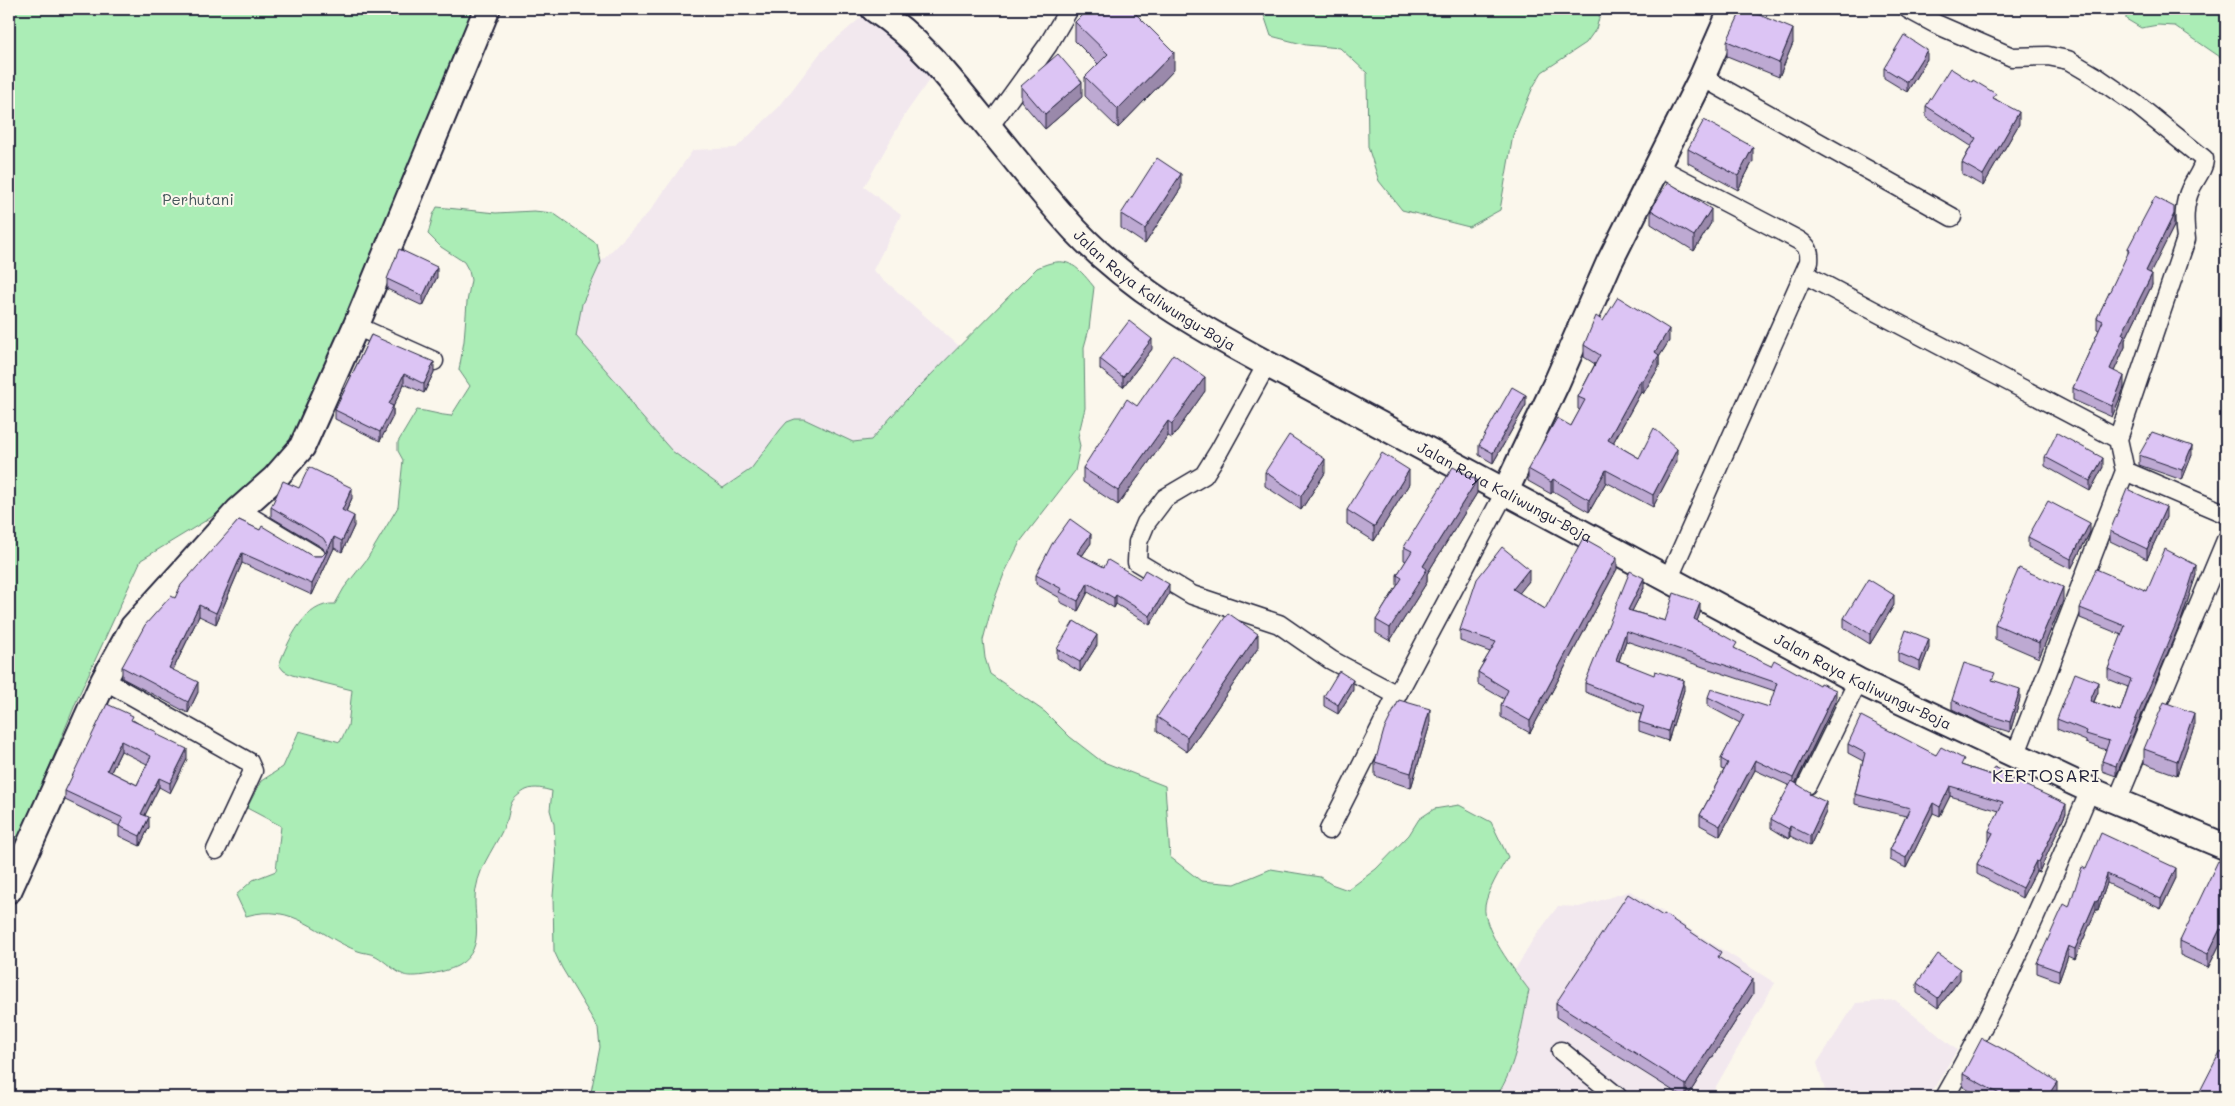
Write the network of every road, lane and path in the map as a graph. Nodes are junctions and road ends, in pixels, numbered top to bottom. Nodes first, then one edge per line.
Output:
1 (487, 9) edge
2 (874, 9) edge
3 (1069, 9) edge
4 (1732, 9) edge
5 (1908, 9) edge
6 (1702, 77) junction
7 (989, 127) junction
8 (1656, 166) junction
9 (1952, 216) dead end
10 (1804, 274) junction
11 (356, 326) junction
12 (434, 361) edge
13 (1267, 364) junction
14 (2118, 439) junction
15 (2125, 471) junction
16 (1505, 492) junction
17 (239, 510) junction
18 (2226, 514) edge
19 (2226, 540) edge
20 (317, 556) edge
21 (1668, 580) junction
22 (104, 680) junction
23 (1858, 681) junction
24 (1397, 695) junction
25 (2015, 756) junction
26 (1807, 786) dead end
27 (2090, 790) junction
28 (2117, 802) junction
29 (1329, 830) dead end
30 (2226, 847) edge
31 (216, 850) dead end
32 (9, 890) edge
33 (1561, 1051) dead end
34 (1618, 1097) edge
35 (1945, 1097) edge

1 - 11 main road
2 - 7 main road, Jalan Raya Kaliwungu-Boja
3 - 7 street
4 - 6 main road
5 - 14 street
6 - 8 main road
6 - 9 street
7 - 13 main road, Jalan Raya Kaliwungu-Boja
8 - 10 street
8 - 16 main road
10 - 14 street
10 - 21 street
11 - 12 street
11 - 17 main road
13 - 16 main road, Jalan Raya Kaliwungu-Boja
13 - 24 street
14 - 15 street
15 - 18 street
15 - 25 street
16 - 21 main road, Jalan Raya Kaliwungu-Boja
16 - 24 street
17 - 20 street
17 - 22 main road
19 - 28 street
21 - 23 main road, Jalan Raya Kaliwungu-Boja
22 - 31 street
22 - 32 main road
23 - 25 main road, Jalan Raya Kaliwungu-Boja
23 - 26 street
24 - 29 street
25 - 27 main road, Jalan Raya Kaliwungu-Boja
27 - 28 main road, Jalan Raya Kaliwungu-Boja
27 - 35 street
28 - 30 main road, Jalan Raya Kaliwungu-Boja
33 - 34 street

